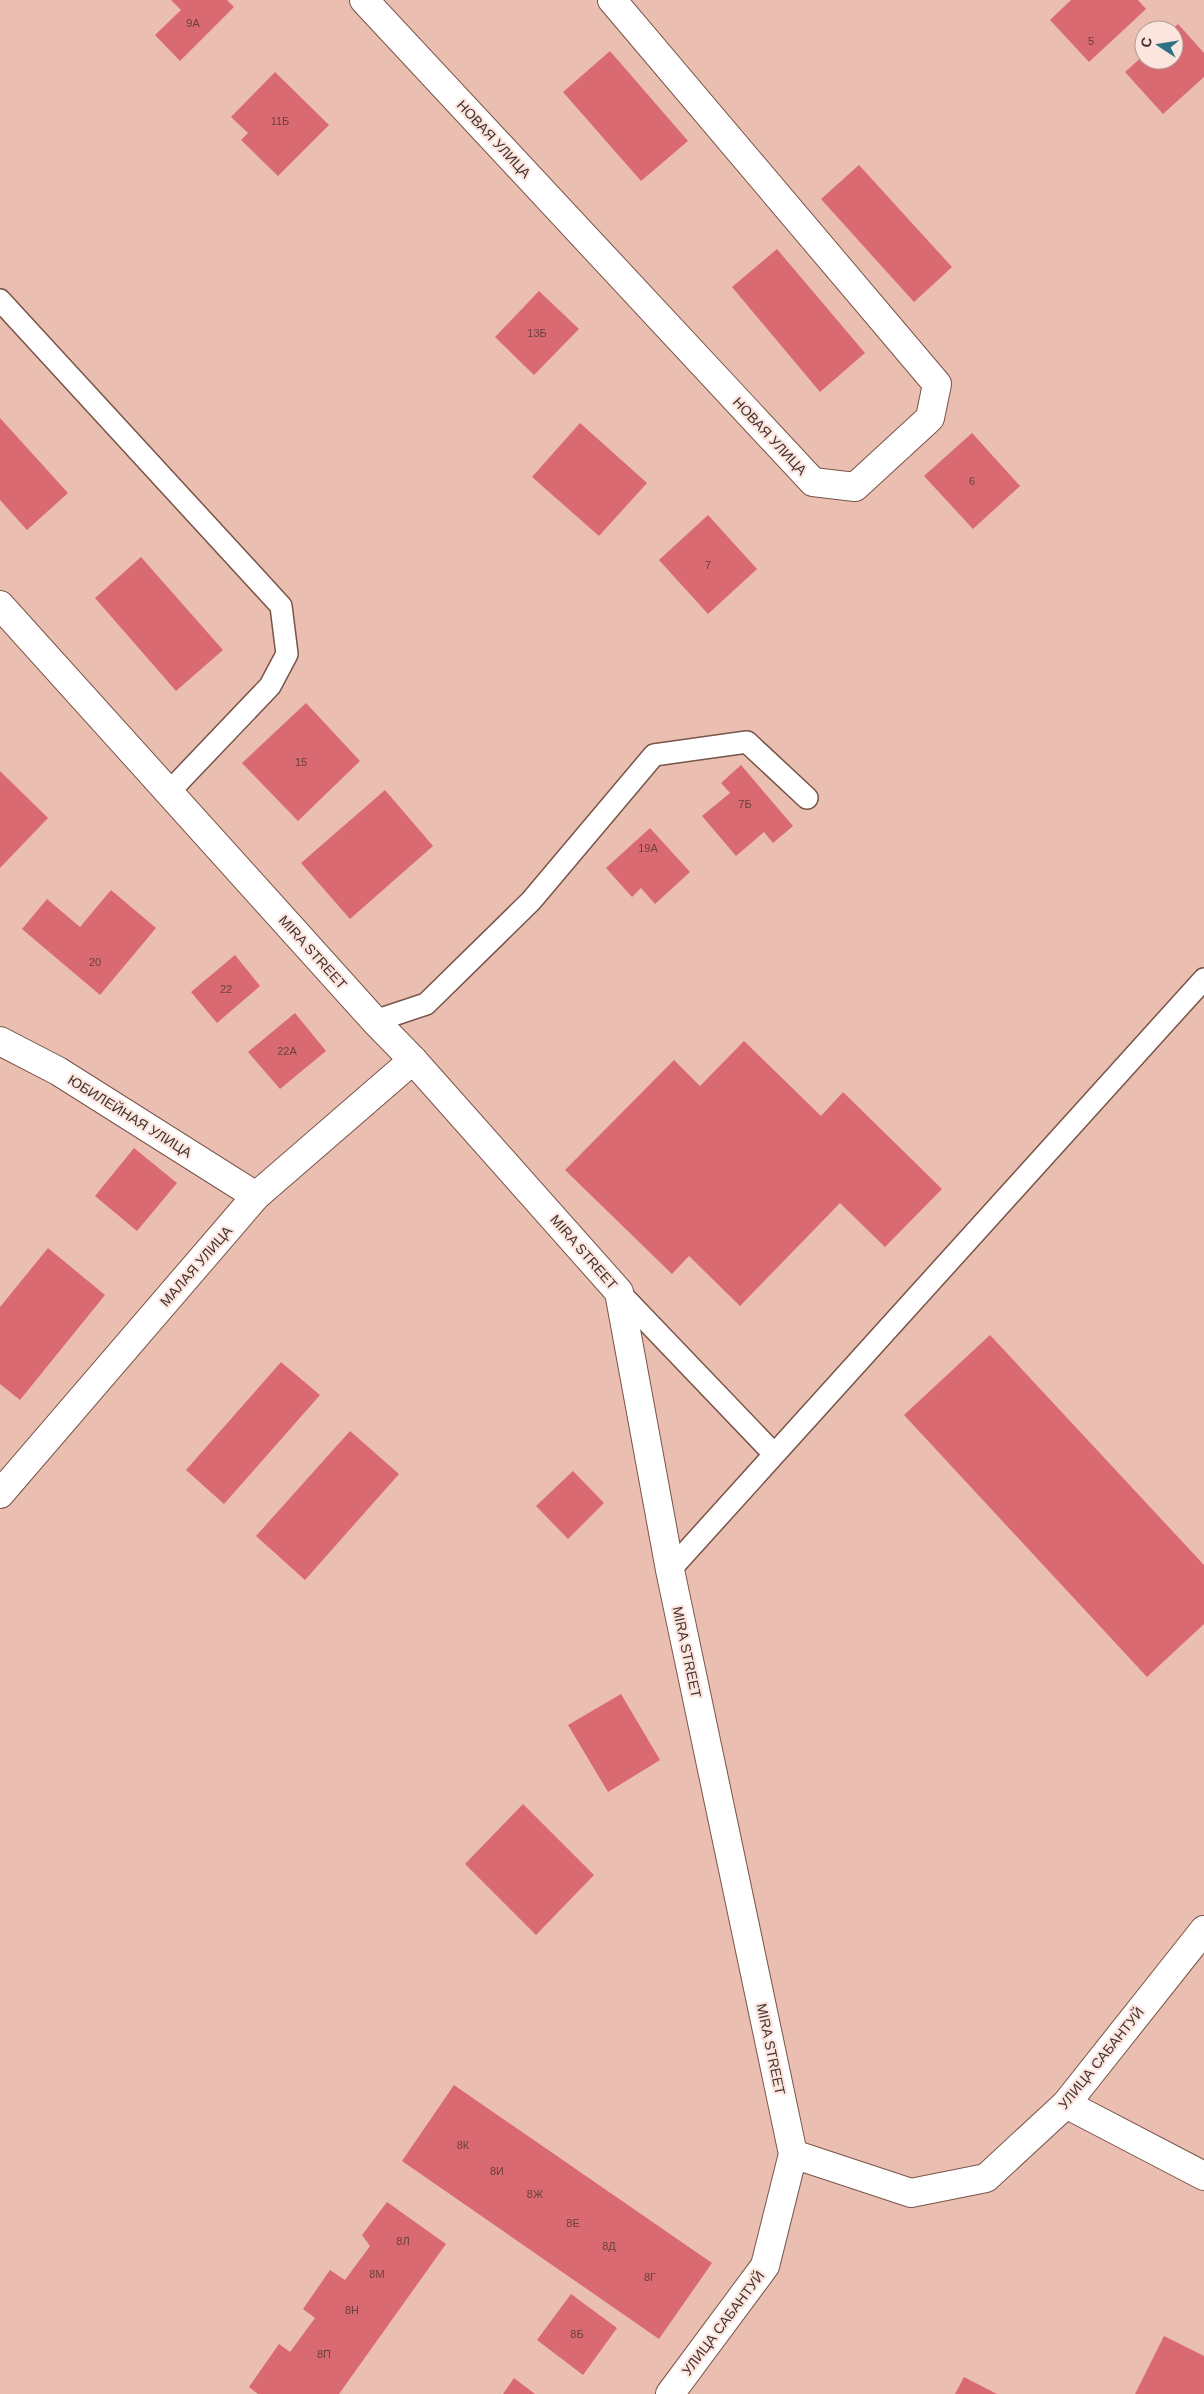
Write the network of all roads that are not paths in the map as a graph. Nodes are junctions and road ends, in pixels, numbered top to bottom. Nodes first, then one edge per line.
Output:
1 (364, 0) edge
2 (612, 0) edge
3 (0, 300) edge
4 (0, 605) edge
5 (168, 792) junction
6 (807, 798) dead end
7 (1204, 979) edge
8 (375, 1021) junction
9 (0, 1041) edge
10 (413, 1060) junction
11 (256, 1196) junction
12 (620, 1292) junction
13 (774, 1454) junction
14 (0, 1494) edge
15 (670, 1570) junction
16 (1204, 1930) edge
17 (1066, 2104) junction
18 (793, 2154) junction
19 (1204, 2176) edge
20 (670, 2394) edge

1 - 2 street, НОВАЯ УЛИЦА
3 - 5 lane
4 - 5 street, MIRA STREET
5 - 8 street, MIRA STREET
6 - 8 lane
7 - 13 lane
8 - 10 street, MIRA STREET
9 - 11 street, ЮБИЛЕЙНАЯ УЛИЦА
10 - 11 street, МАЛАЯ УЛИЦА
10 - 12 street, MIRA STREET
11 - 14 street, МАЛАЯ УЛИЦА
12 - 13 lane
12 - 15 street, MIRA STREET
13 - 15 lane
15 - 18 street, MIRA STREET
16 - 17 street, УЛИЦА САБАНТУЙ
17 - 18 street, УЛИЦА САБАНТУЙ
17 - 19 street
18 - 20 street, УЛИЦА САБАНТУЙ

